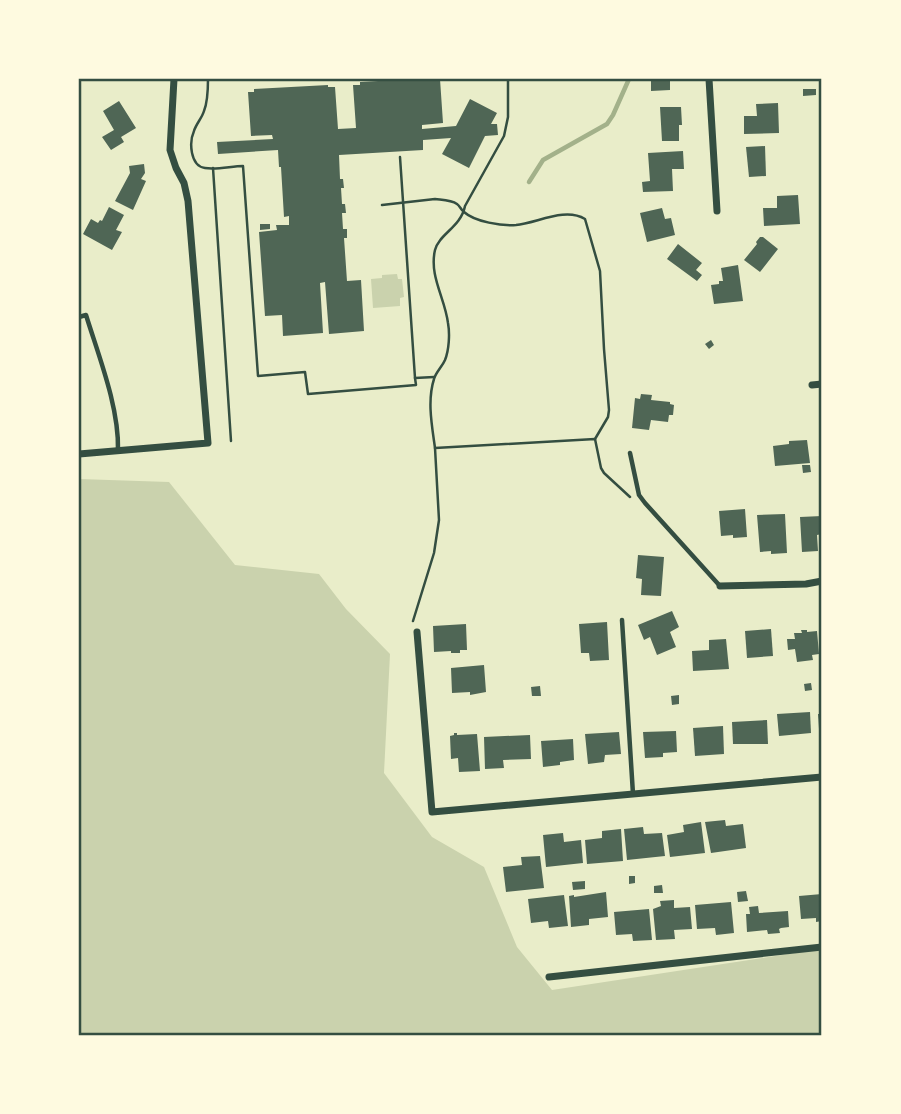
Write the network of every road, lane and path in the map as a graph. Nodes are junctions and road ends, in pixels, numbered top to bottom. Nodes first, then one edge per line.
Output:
1 (174, 79) edge
2 (208, 79) edge
3 (508, 79) edge
4 (709, 79) edge
5 (400, 157) dead end
6 (213, 168) junction
7 (403, 203) junction
8 (382, 205) dead end
9 (718, 211) dead end
10 (464, 212) junction
11 (79, 317) edge
12 (434, 377) junction
13 (415, 378) junction
14 (822, 384) edge
15 (812, 385) dead end
16 (595, 439) junction
17 (231, 441) dead end
18 (435, 449) junction
19 (118, 450) junction
20 (630, 453) dead end
21 (79, 454) edge
22 (639, 495) junction
23 (822, 581) edge
24 (720, 586) joint
25 (622, 620) dead end
26 (413, 623) dead end
27 (417, 632) dead end
28 (822, 777) edge
29 (633, 794) junction
30 (822, 947) edge
31 (549, 977) dead end

1 - 19 street
2 - 6 path
3 - 10 path
4 - 9 street
5 - 7 path
6 - 13 path
6 - 17 path
7 - 8 path
7 - 10 path
7 - 13 path
10 - 12 path
10 - 16 path
11 - 19 lane
12 - 13 path
12 - 18 path
14 - 15 street
16 - 18 path
16 - 22 path
18 - 26 path
19 - 21 street
20 - 22 lane
22 - 24 lane
23 - 24 street
25 - 29 lane
27 - 29 street
28 - 29 street
30 - 31 street

